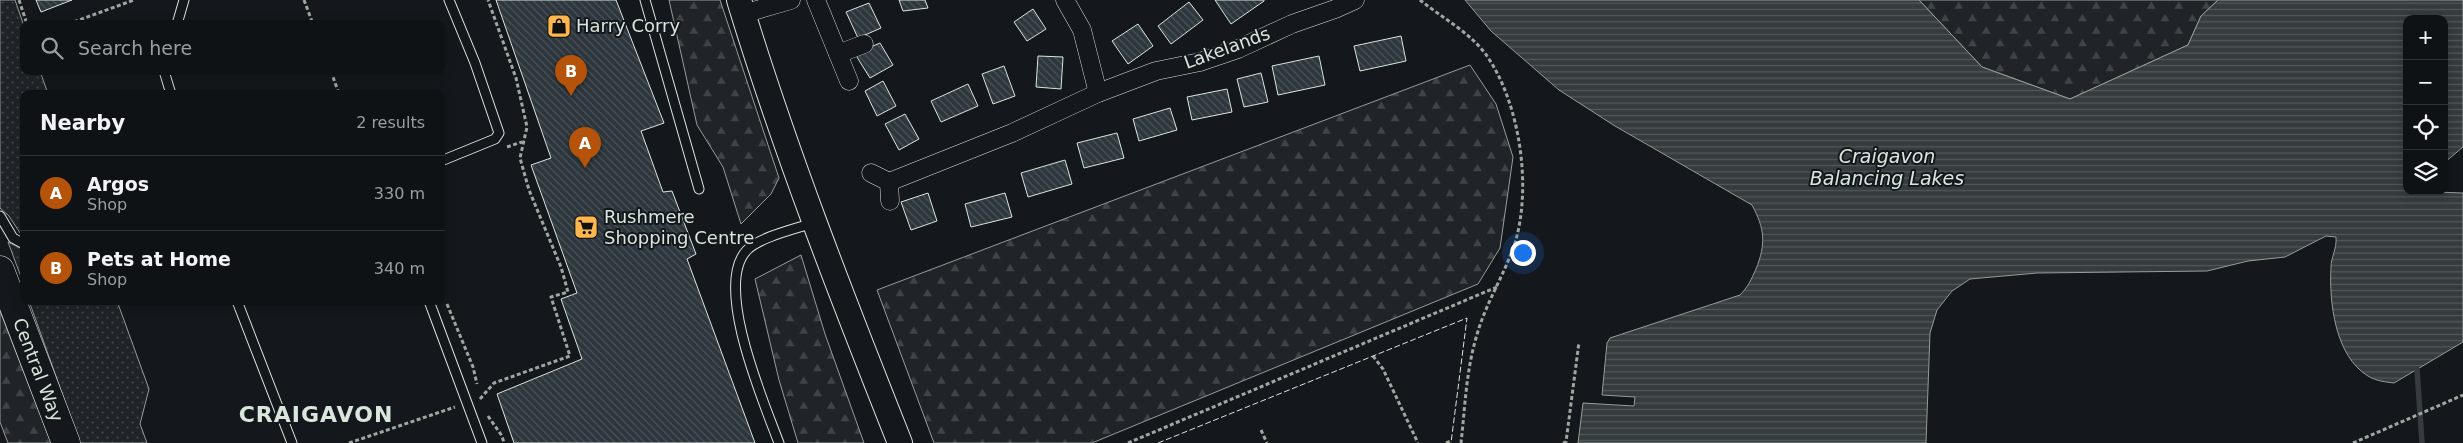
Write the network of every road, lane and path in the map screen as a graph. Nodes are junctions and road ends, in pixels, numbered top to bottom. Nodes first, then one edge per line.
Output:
1 (19, 0) edge
2 (134, 0) edge
3 (184, 0) edge
4 (304, 0) edge
5 (449, 0) edge
6 (488, 0) edge
7 (645, 0) edge
8 (791, 0) edge
9 (816, 0) edge
10 (1065, 0) edge
11 (1355, 0) edge
12 (1420, 0) edge
13 (741, 7) edge
14 (26, 20) edge
15 (79, 20) edge
16 (178, 20) edge
17 (312, 20) edge
18 (864, 44) dead end
19 (838, 54) junction
20 (165, 75) edge
21 (332, 75) edge
22 (849, 82) dead end
23 (170, 90) edge
24 (338, 90) edge
25 (1098, 93) junction
26 (445, 159) edge
27 (871, 173) dead end
28 (889, 182) junction
29 (699, 189) dead end
30 (890, 201) dead end
31 (0, 216) edge
32 (814, 223) junction
33 (20, 242) edge
34 (0, 270) edge
35 (1497, 287) junction
36 (445, 300) dead end
37 (240, 305) edge
38 (430, 305) edge
39 (1579, 342) dead end
40 (1373, 356) dead end
41 (2463, 395) edge
42 (480, 399) junction
43 (467, 403) junction
44 (1262, 430) dead end
45 (1451, 441) dead end
46 (66, 443) edge
47 (292, 443) edge
48 (349, 443) edge
49 (482, 443) edge
50 (504, 443) edge
51 (778, 443) edge
52 (900, 443) edge
53 (1128, 443) edge
54 (1267, 443) edge
55 (1418, 443) edge
56 (1446, 443) edge
57 (1461, 443) edge
58 (1563, 443) edge
59 (2353, 443) edge

1 - 14 path
2 - 15 path
3 - 16 lane
4 - 17 path
5 - 26 lane
6 - 42 path
7 - 29 lane
8 - 13 street
9 - 19 street
10 - 25 street
11 - 25 street, Lakelands
12 - 35 path
13 - 32 street
18 - 19 street
19 - 22 street
20 - 23 lane
21 - 24 path
25 - 28 street, Lakelands
27 - 28 street
28 - 30 street
31 - 33 lane
32 - 51 lane
32 - 52 street
34 - 46 highway, Central Way
35 - 53 path
35 - 57 path
36 - 42 path
37 - 47 lane
38 - 43 lane
39 - 58 path
40 - 55 path
41 - 59 path
42 - 43 path
42 - 50 path
43 - 48 path
43 - 49 lane
44 - 54 path
45 - 56 path

